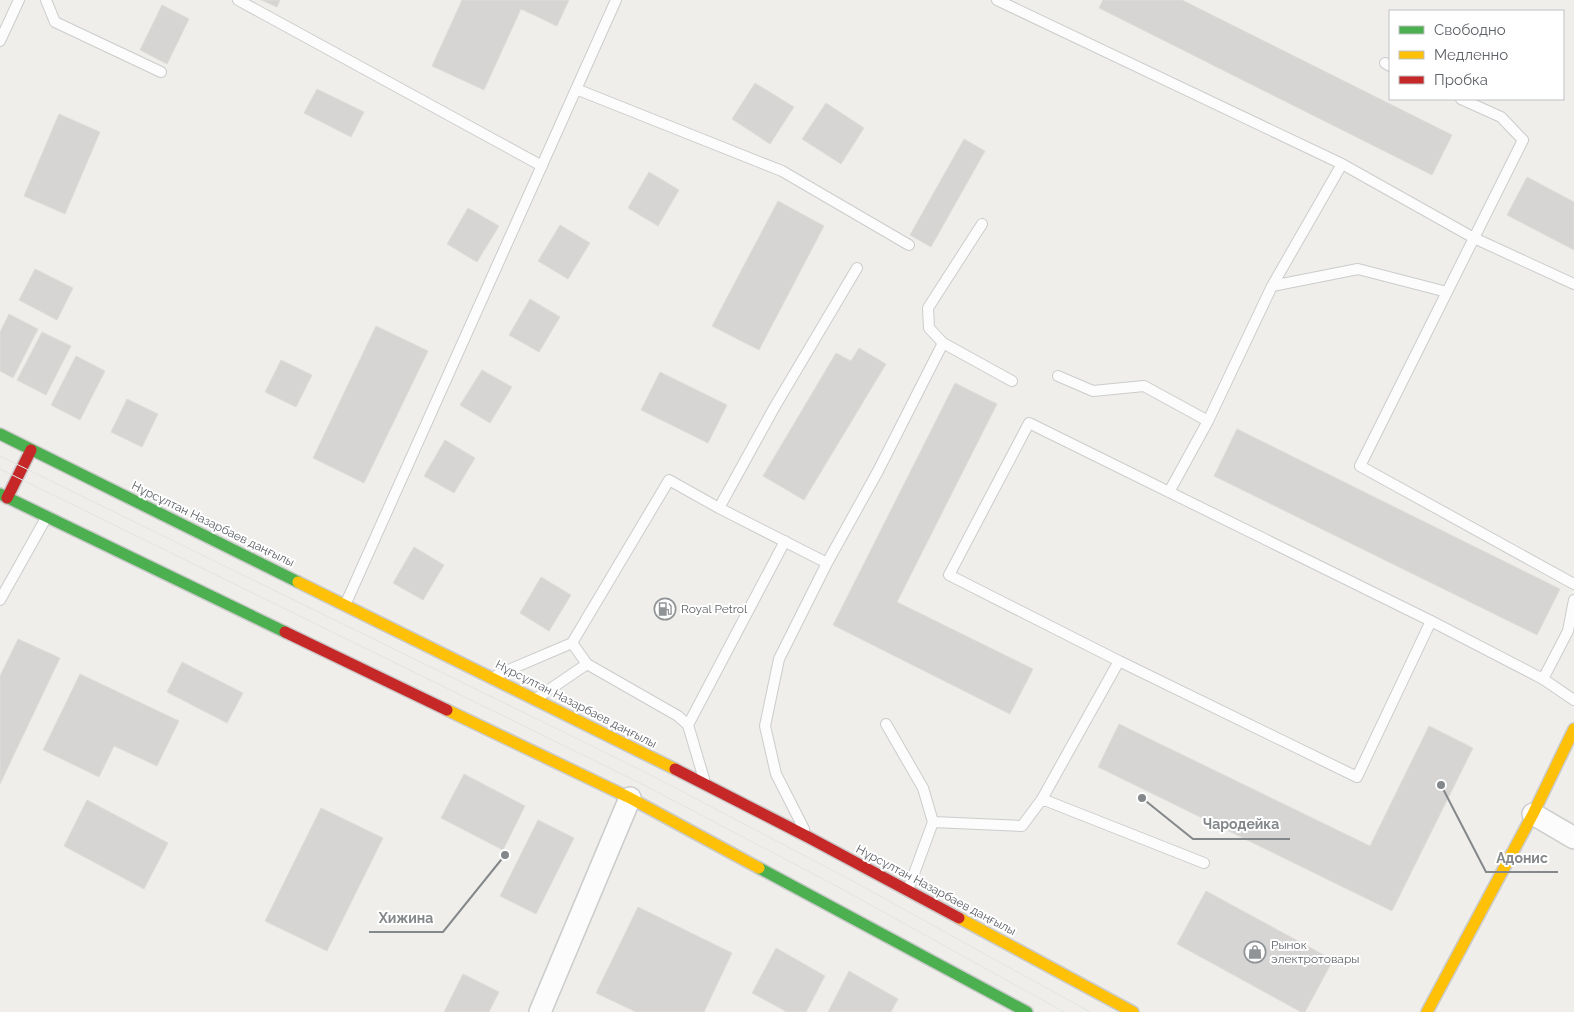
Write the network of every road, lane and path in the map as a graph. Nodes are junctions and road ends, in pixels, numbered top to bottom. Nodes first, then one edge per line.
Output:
1 (19, 0) edge
2 (46, 0) edge
3 (238, 0) edge
4 (616, 0) edge
5 (997, 0) edge
6 (0, 41) edge
7 (161, 72) dead end
8 (576, 89) junction
9 (1464, 100) edge
10 (1342, 164) junction
11 (542, 166) junction
12 (982, 224) dead end
13 (1474, 238) junction
14 (909, 245) dead end
15 (857, 268) dead end
16 (1574, 284) edge
17 (1272, 286) junction
18 (1447, 292) junction
19 (943, 343) junction
20 (1058, 376) dead end
21 (1012, 381) dead end
22 (1208, 420) junction
23 (0, 434) edge
24 (31, 450) junction
25 (1169, 492) junction
26 (4, 496) edge
27 (719, 508) junction
28 (46, 517) junction
29 (785, 542) junction
30 (827, 563) junction
31 (1574, 584) edge
32 (0, 600) edge
33 (1574, 600) edge
34 (345, 604) junction
35 (1431, 621) junction
36 (572, 643) junction
37 (1119, 661) junction
38 (587, 664) junction
39 (492, 677) junction
40 (1543, 679) junction
41 (535, 699) junction
42 (1574, 700) edge
43 (886, 724) dead end
44 (688, 725) junction
45 (1574, 729) edge
46 (706, 785) junction
47 (630, 798) junction
48 (1042, 799) junction
49 (1534, 814) junction
50 (933, 822) junction
51 (808, 837) junction
52 (1574, 838) edge
53 (1204, 863) dead end
54 (908, 891) junction
55 (540, 1012) edge
56 (1027, 1012) edge
57 (1133, 1012) edge
58 (1427, 1012) edge

1 - 6 lane
2 - 7 lane
3 - 11 lane
4 - 8 lane
5 - 10 lane
8 - 11 lane
8 - 14 lane
9 - 13 lane
10 - 13 lane
10 - 17 lane
11 - 34 lane
12 - 19 lane
13 - 16 lane
13 - 18 lane
15 - 27 lane
17 - 18 lane
17 - 22 lane
18 - 31 lane
19 - 21 lane
19 - 30 lane
20 - 22 lane
22 - 25 lane
23 - 24 main road, Нұрсұлтан Назарбаев даңғылы
24 - 26 main road
24 - 34 main road, Нұрсұлтан Назарбаев даңғылы
25 - 35 lane
25 - 37 lane
26 - 28 main road
27 - 29 lane
27 - 36 lane
28 - 32 lane
28 - 47 main road
29 - 30 lane
29 - 44 lane
30 - 51 lane
33 - 40 lane
34 - 39 main road, Нұрсұлтан Назарбаев даңғылы
35 - 37 lane
35 - 40 lane
36 - 38 lane
36 - 39 lane
37 - 48 lane
38 - 41 lane
38 - 44 lane
39 - 41 main road, Нұрсұлтан Назарбаев даңғылы
40 - 42 lane
41 - 46 main road, Нұрсұлтан Назарбаев даңғылы
43 - 50 lane
44 - 46 lane
45 - 49 main road
46 - 51 main road, Нұрсұлтан Назарбаев даңғылы
47 - 55 street
47 - 56 main road
48 - 50 lane
48 - 53 lane
49 - 52 street
49 - 58 main road
50 - 54 lane
51 - 54 main road, Нұрсұлтан Назарбаев даңғылы
54 - 57 main road, Нұрсұлтан Назарбаев даңғылы

